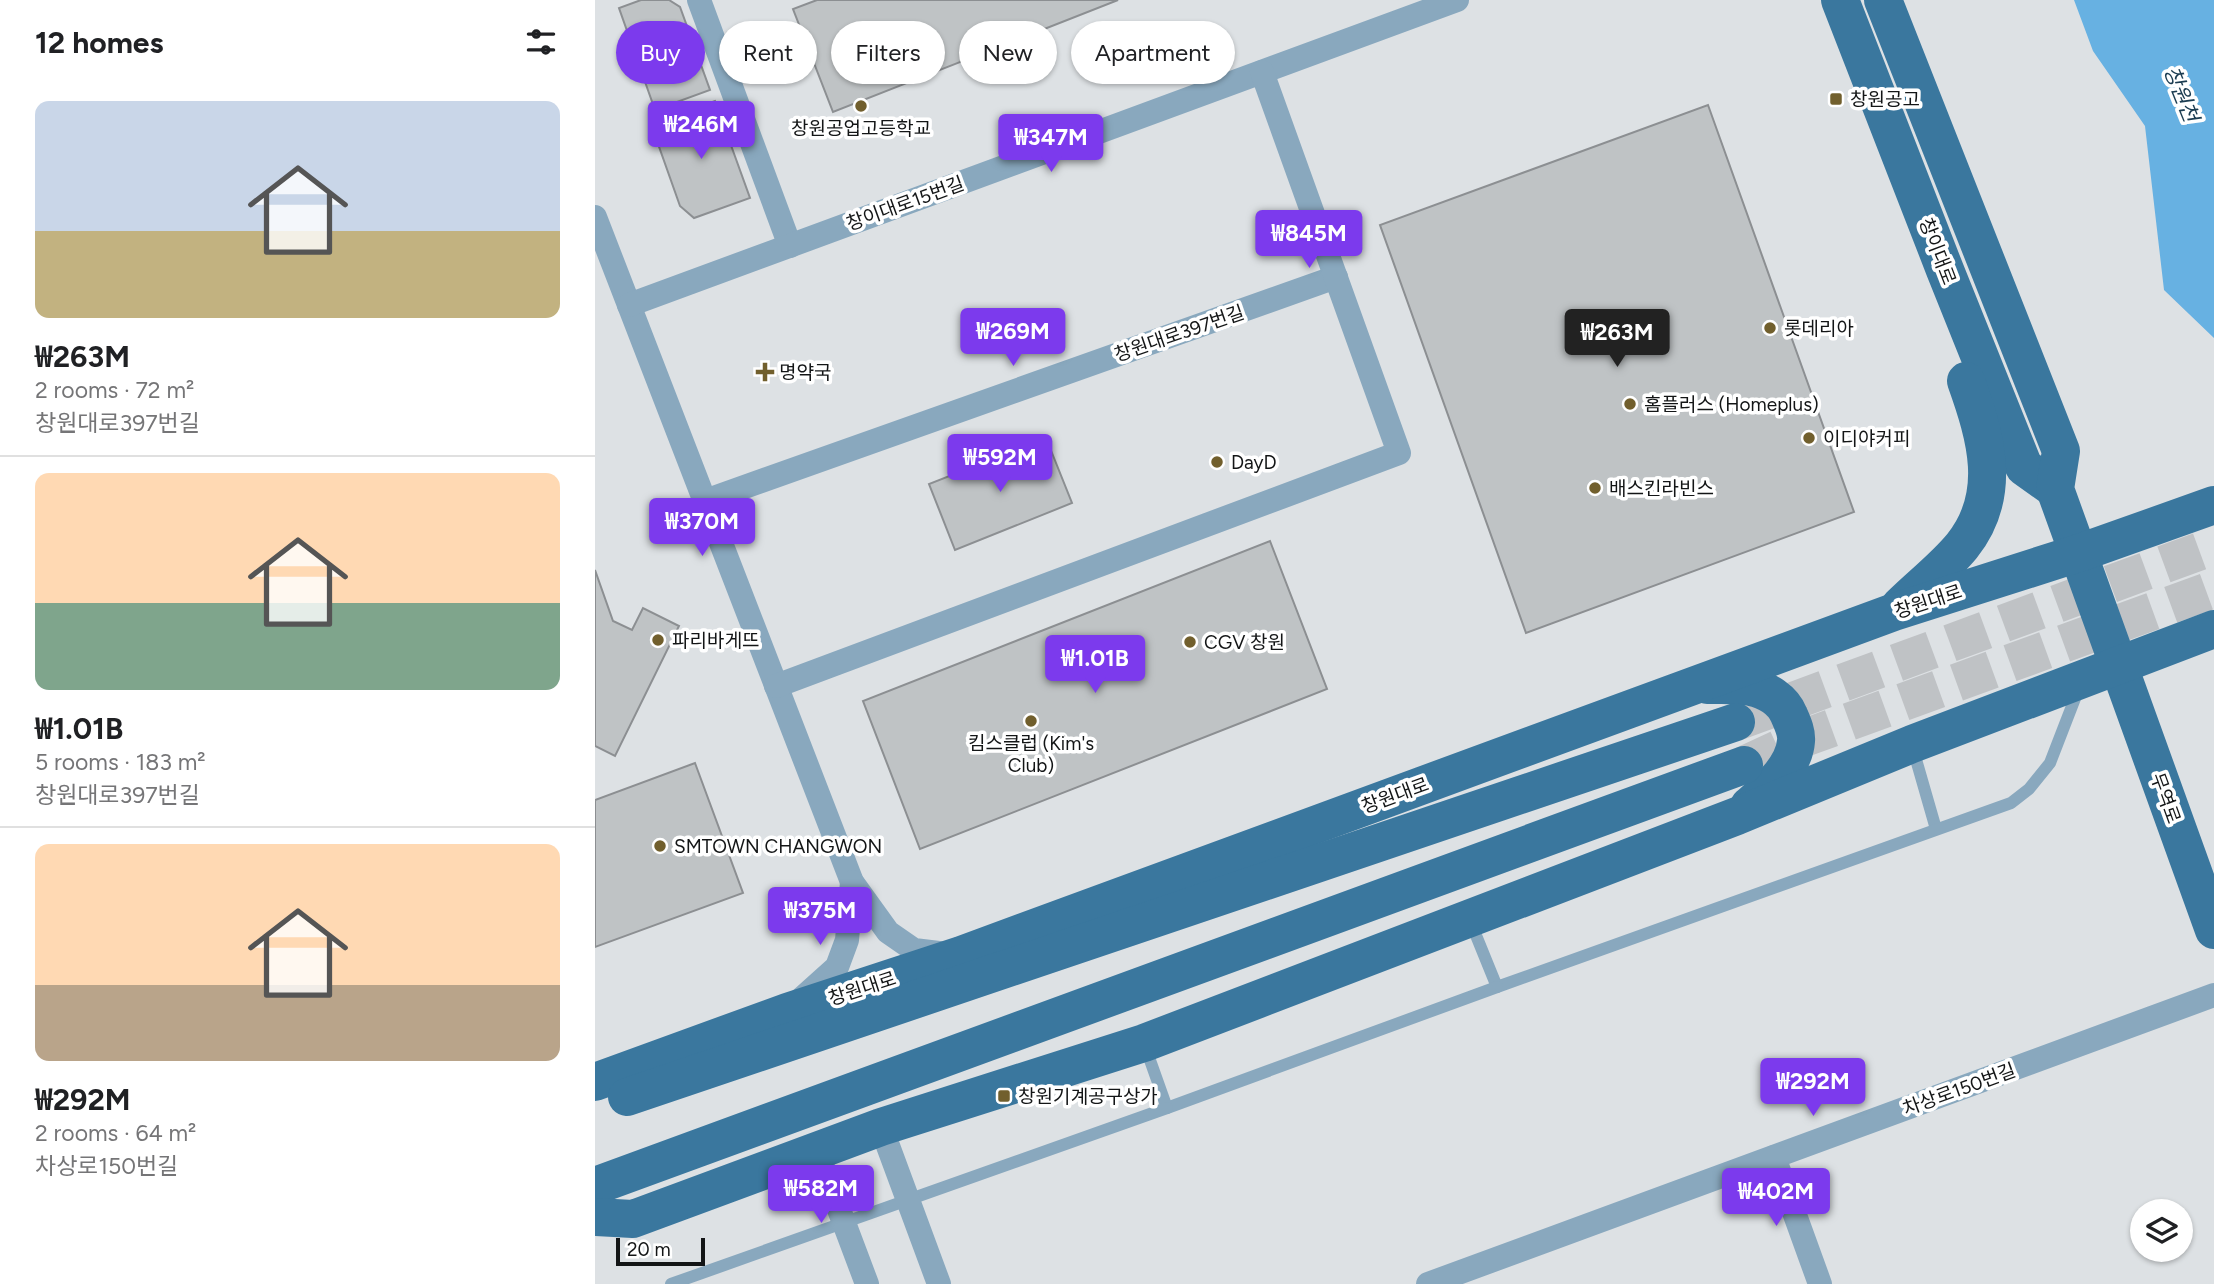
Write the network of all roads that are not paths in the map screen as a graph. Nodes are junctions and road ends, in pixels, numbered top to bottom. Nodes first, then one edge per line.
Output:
1 (699, 0) edge
2 (1457, 0) edge
3 (1840, 0) edge
4 (1884, 0) edge
5 (1262, 72) junction
6 (595, 217) edge
7 (790, 246) junction
8 (1945, 270) junction
9 (1336, 277) junction
10 (629, 305) junction
11 (2055, 489) junction
12 (705, 501) junction
13 (2205, 508) edge
14 (2079, 553) junction
15 (1894, 612) junction
16 (2214, 629) edge
17 (2119, 666) junction
18 (2083, 678) junction
19 (776, 685) junction
20 (1691, 685) junction
21 (1736, 722) tunnel mouth
22 (1912, 744) junction
23 (1744, 765) tunnel mouth
24 (1737, 816) junction
25 (1936, 829) junction
26 (852, 882) junction
27 (1469, 919) junction
28 (2214, 930) edge
29 (961, 955) junction
30 (1497, 988) junction
31 (2214, 995) edge
32 (787, 1012) junction
33 (1144, 1043) junction
34 (595, 1082) edge
35 (595, 1108) edge
36 (1167, 1108) junction
37 (881, 1127) junction
38 (817, 1151) junction
39 (1774, 1157) junction
40 (595, 1186) edge
41 (908, 1199) junction
42 (595, 1217) edge
43 (844, 1223) junction
44 (671, 1284) edge
45 (867, 1284) edge
46 (939, 1284) edge
47 (1428, 1284) edge
48 (1821, 1284) edge

1 - 7 street
2 - 5 street, 창이대로15번길
3 - 8 main road, 창이대로
4 - 11 main road
5 - 7 street, 창이대로15번길
5 - 9 street
6 - 10 street
7 - 10 street, 창이대로15번길
8 - 11 main road, 창이대로
8 - 15 main road
9 - 12 street, 창원대로397번길
9 - 19 street
10 - 12 street
11 - 14 main road
12 - 19 street
13 - 14 main road, 창원대로
14 - 15 main road, 창원대로
14 - 17 main road, 무역로
15 - 20 main road, 창원대로
16 - 17 main road
17 - 18 main road
17 - 28 main road, 무역로
18 - 22 main road
18 - 25 lane
19 - 26 street
20 - 24 main road
20 - 29 main road, 창원대로
21 - 35 main road
22 - 24 main road
22 - 25 lane
23 - 40 main road
24 - 27 main road
25 - 30 lane
26 - 29 street
26 - 32 street
27 - 30 lane
27 - 33 main road
29 - 32 main road, 창원대로
30 - 36 lane
31 - 39 street, 차상로150번길
32 - 34 main road, 창원대로
33 - 36 lane
33 - 37 main road
36 - 41 lane
37 - 38 main road
37 - 41 street
38 - 42 main road
38 - 43 street
39 - 47 street, 차상로150번길
39 - 48 street
41 - 43 lane
41 - 46 street
43 - 44 lane
43 - 45 street

